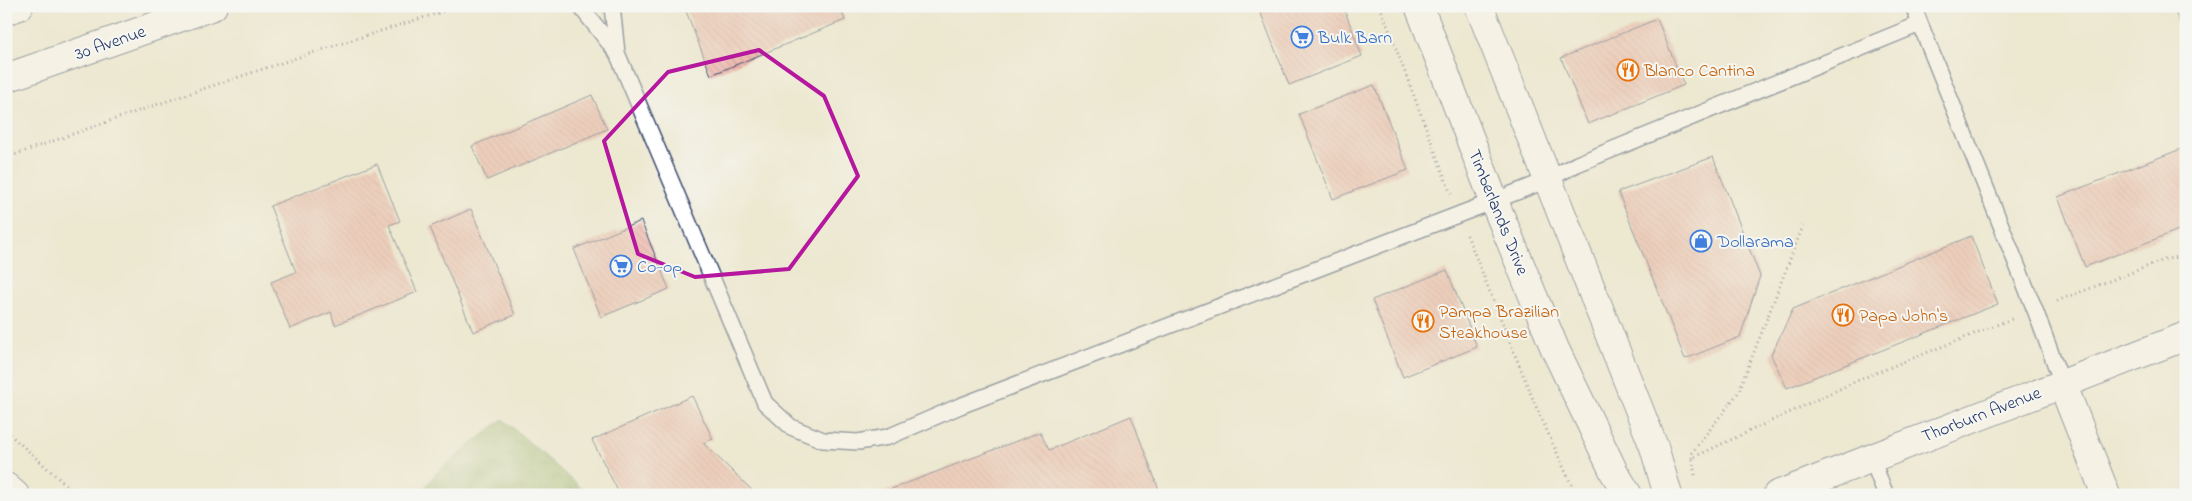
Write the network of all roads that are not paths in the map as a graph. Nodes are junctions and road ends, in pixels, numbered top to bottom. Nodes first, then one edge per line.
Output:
1 (19, 6) edge
2 (213, 6) edge
3 (580, 6) edge
4 (612, 6) edge
5 (1419, 6) edge
6 (1479, 6) edge
7 (1913, 6) edge
8 (6, 11) edge
9 (1920, 24) junction
10 (617, 53) junction
11 (6, 78) edge
12 (1547, 180) junction
13 (1494, 201) junction
14 (2186, 336) edge
15 (2062, 383) junction
16 (1871, 457) junction
17 (6, 487) edge
18 (15, 495) edge
19 (1628, 495) edge
20 (1668, 495) edge
21 (1777, 495) edge
22 (1886, 495) edge
23 (2106, 495) edge

1 - 8 street
2 - 11 street, 30 Avenue
3 - 10 lane
4 - 10 lane
5 - 13 street, Timberlands Drive
6 - 12 street
7 - 9 lane
9 - 12 lane
9 - 15 lane
10 - 13 lane
12 - 13 lane
12 - 20 street
13 - 19 street, Timberlands Drive
14 - 15 street, Thorburn Avenue
15 - 16 street, Thorburn Avenue
15 - 23 street
16 - 21 street, Thorburn Avenue
16 - 22 lane
17 - 18 street

